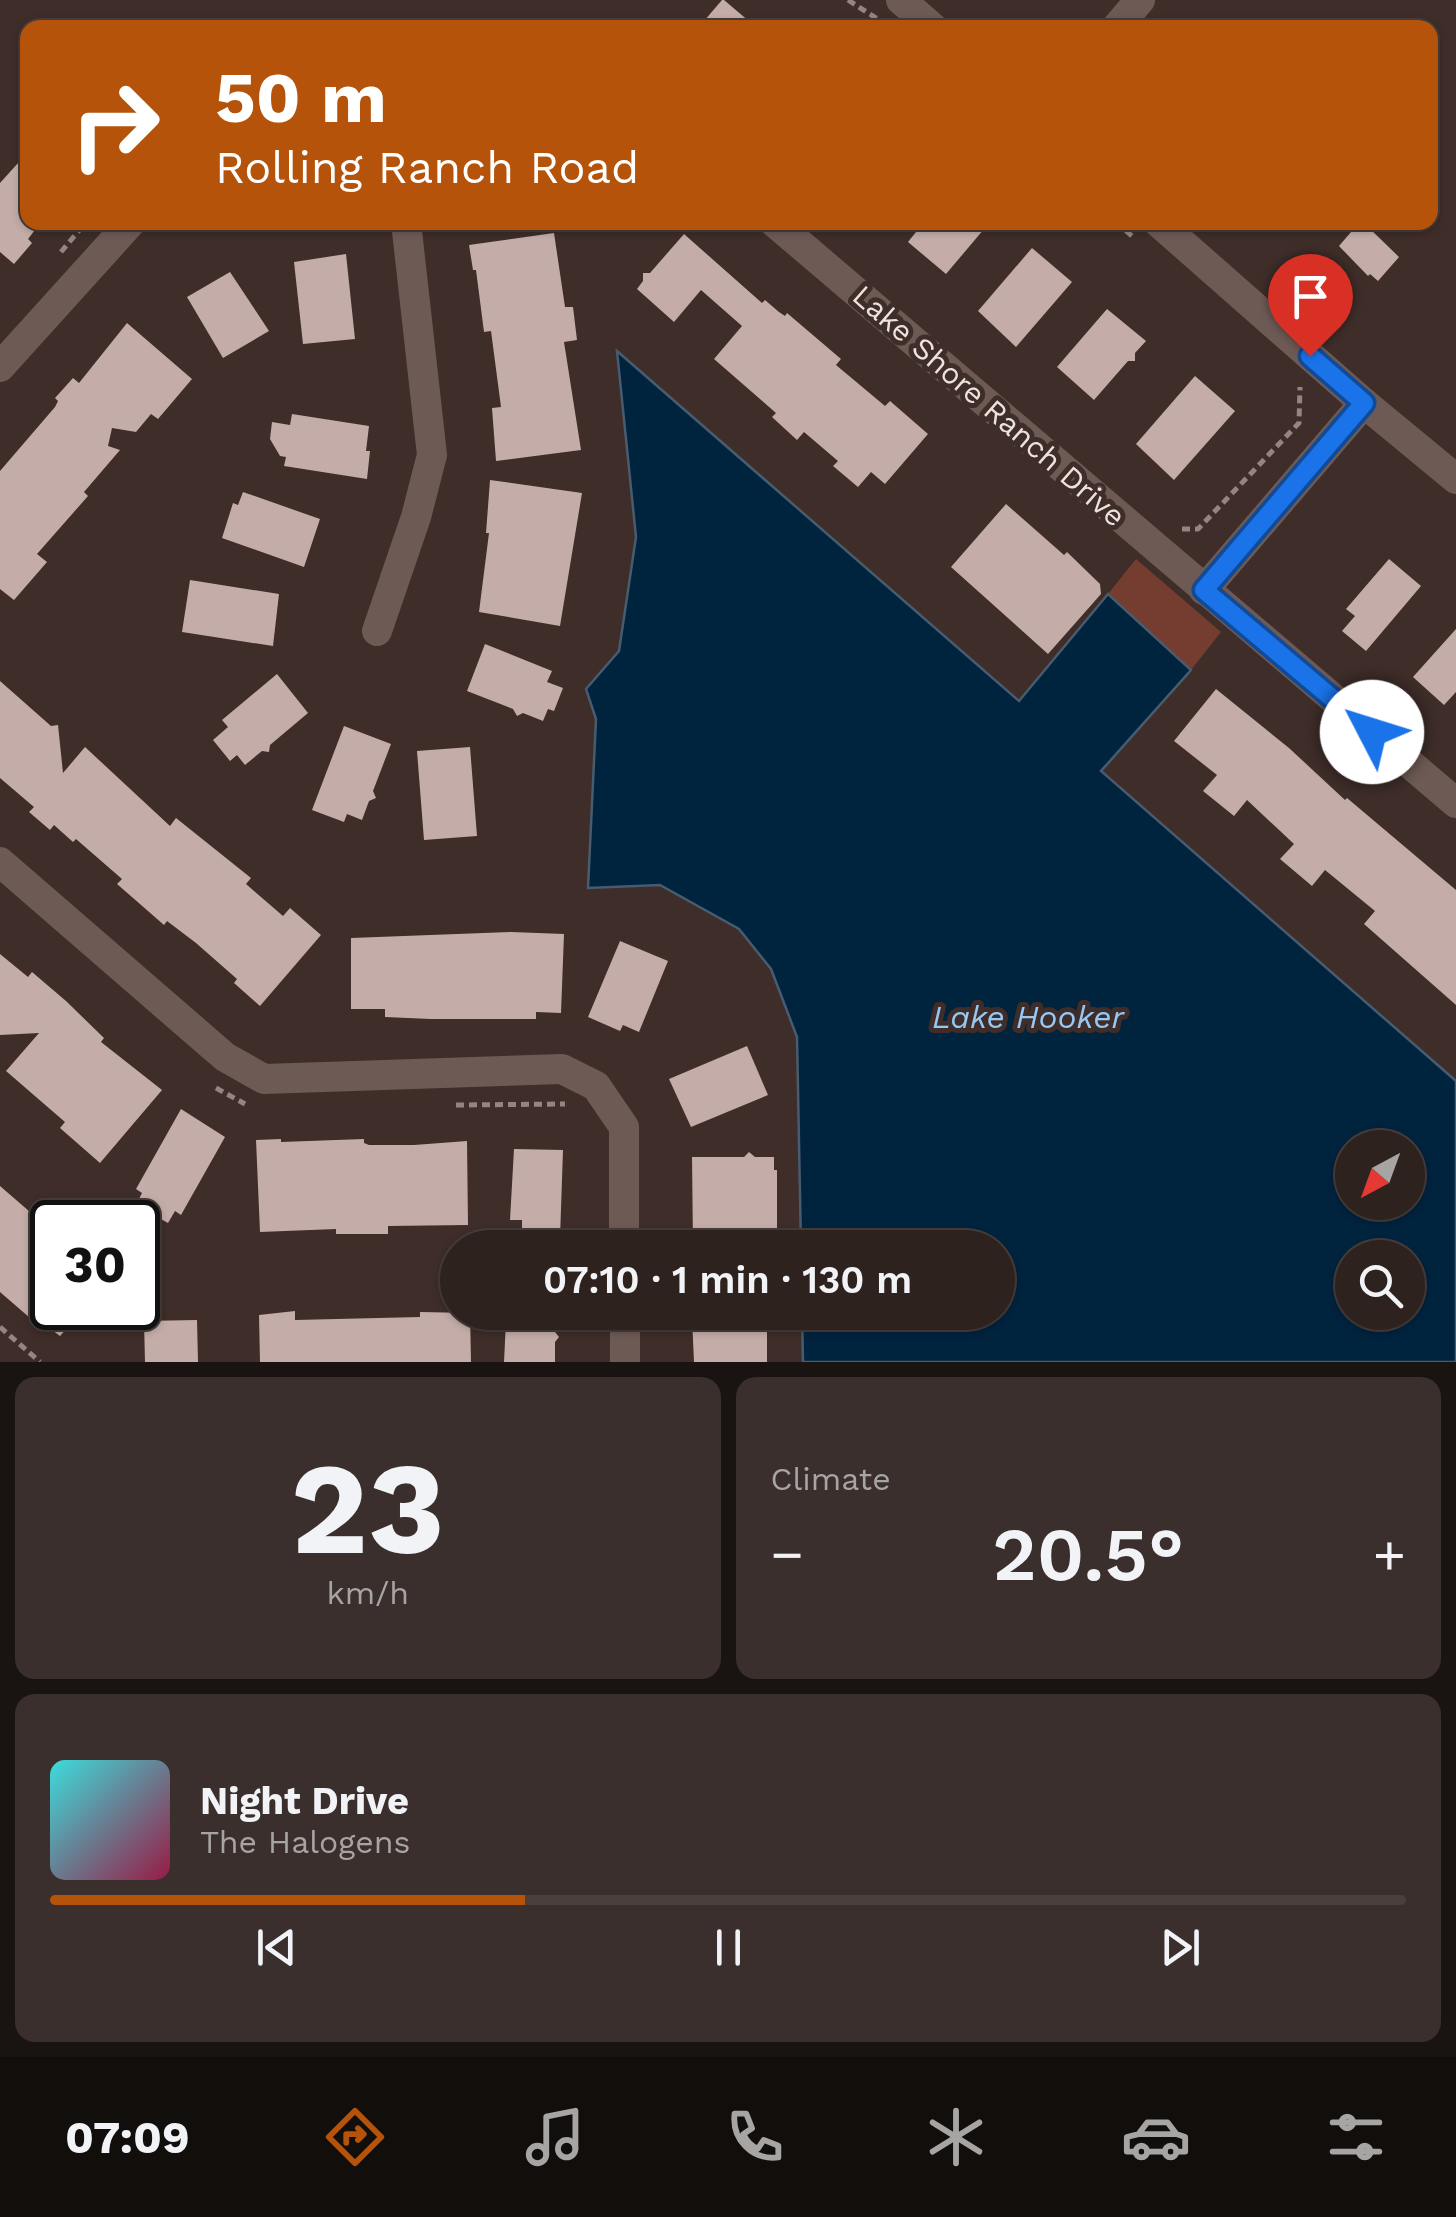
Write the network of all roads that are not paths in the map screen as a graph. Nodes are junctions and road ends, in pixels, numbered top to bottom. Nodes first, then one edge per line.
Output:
1 (1140, 0) edge
2 (1123, 20) edge
3 (124, 230) edge
4 (407, 230) edge
5 (783, 230) edge
6 (1152, 235) edge
7 (0, 367) edge
8 (1364, 403) junction
9 (1456, 480) edge
10 (1204, 590) junction
11 (377, 632) dead end
12 (1456, 803) edge
13 (0, 862) edge
14 (624, 1230) edge
15 (625, 1330) edge
16 (625, 1362) edge

1 - 2 street
3 - 7 street
4 - 11 street
5 - 10 street, Lake Shore Ranch Drive
6 - 8 street
8 - 9 street
8 - 10 street
10 - 12 street, Lake Shore Ranch Drive
13 - 14 street
15 - 16 street

